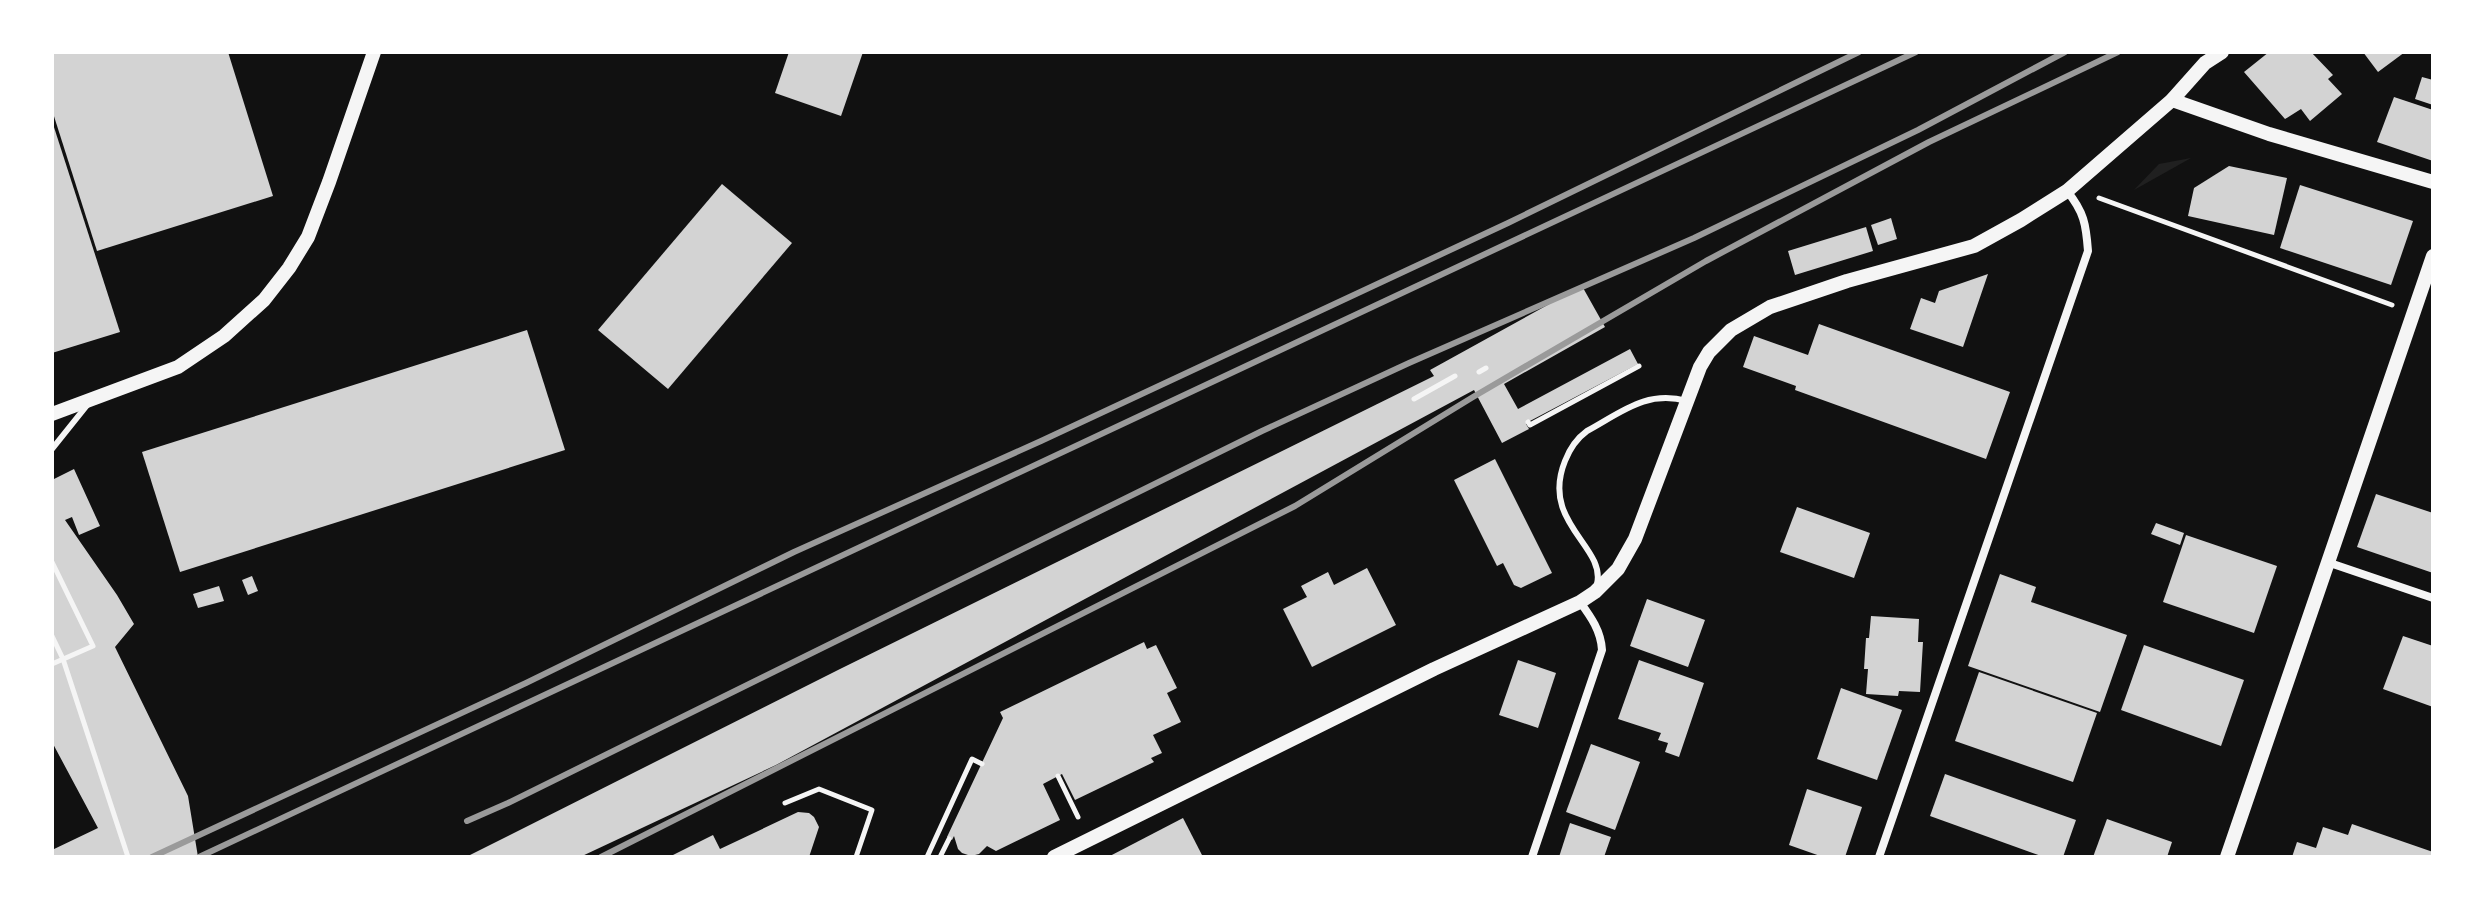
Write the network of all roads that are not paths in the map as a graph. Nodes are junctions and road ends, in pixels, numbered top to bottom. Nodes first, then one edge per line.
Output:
1 (374, 52) edge
2 (2222, 52) edge
3 (2172, 100) junction
4 (2433, 182) edge
5 (2067, 191) junction
6 (2433, 256) edge
7 (90, 401) junction
8 (1687, 401) junction
9 (52, 414) edge
10 (52, 449) edge
11 (2327, 562) junction
12 (1595, 592) junction
13 (2433, 598) edge
14 (1580, 602) junction
15 (1054, 857) edge
16 (1532, 857) edge
17 (1879, 857) edge
18 (2227, 857) edge

1 - 7 street
2 - 3 street
3 - 4 street
3 - 5 street
5 - 8 street
5 - 17 street
6 - 11 street
7 - 9 street
7 - 10 lane
8 - 12 street
8 - 12 lane
11 - 13 street
11 - 18 street
12 - 14 street
14 - 15 street
14 - 16 street

